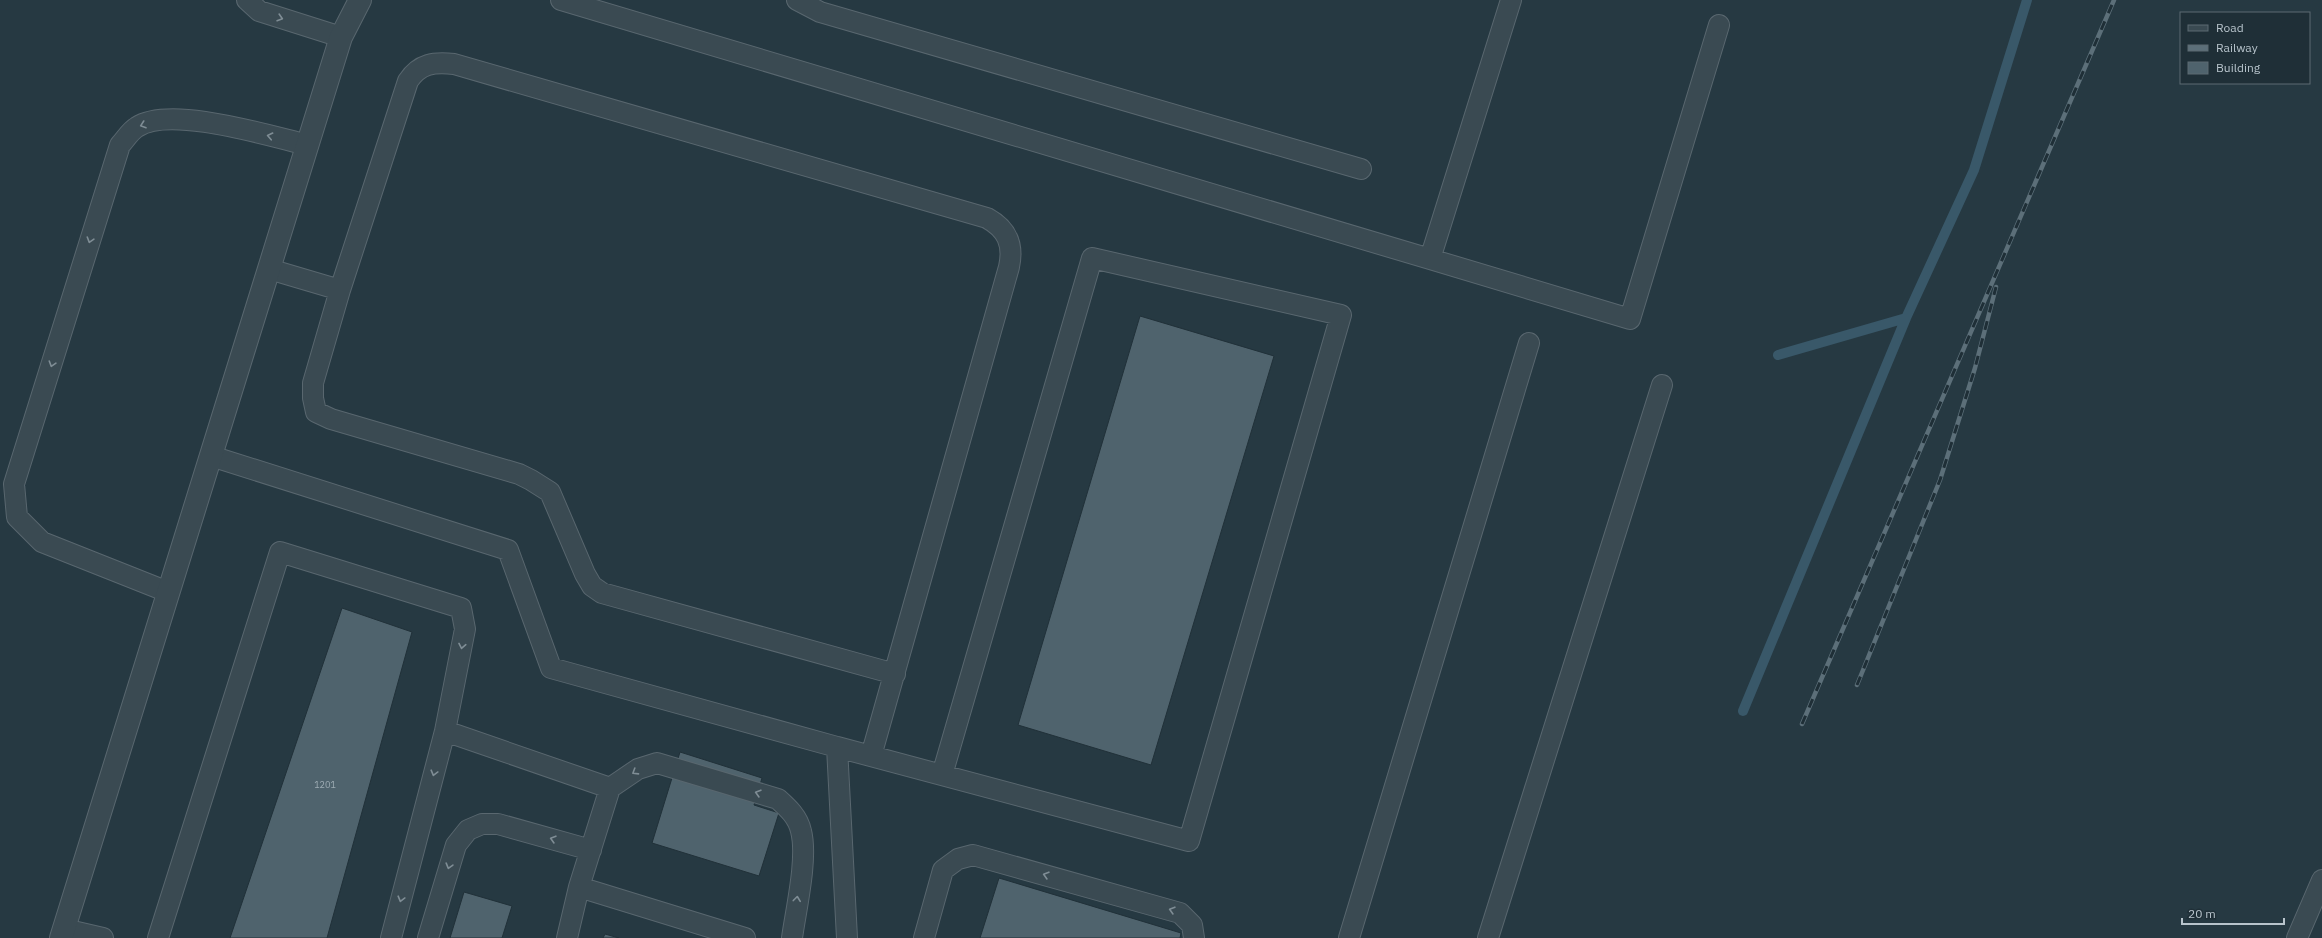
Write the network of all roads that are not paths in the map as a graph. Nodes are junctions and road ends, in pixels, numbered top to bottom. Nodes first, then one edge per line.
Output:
1 (247, 0) edge
2 (360, 0) edge
3 (561, 0) edge
4 (797, 0) edge
5 (1511, 0) edge
6 (1719, 25) dead end
7 (341, 37) junction
8 (308, 145) junction
9 (1361, 169) dead end
10 (1430, 259) junction
11 (269, 269) junction
12 (340, 290) junction
13 (1529, 343) dead end
14 (1662, 385) dead end
15 (211, 456) junction
16 (168, 592) junction
17 (894, 674) junction
18 (445, 731) junction
19 (837, 747) junction
20 (871, 756) junction
21 (942, 775) junction
22 (610, 788) junction
23 (591, 850) junction
24 (2322, 880) edge
25 (579, 887) junction
26 (62, 933) edge
27 (103, 938) edge
28 (158, 938) edge
29 (390, 938) edge
30 (428, 938) edge
31 (567, 938) edge
32 (745, 938) edge
33 (792, 938) edge
34 (847, 938) edge
35 (924, 938) edge
36 (1194, 938) edge
37 (1349, 938) edge
38 (1488, 938) edge
39 (2296, 938) edge

1 -> 7 lane
2 - 7 street
3 - 10 lane
4 - 9 lane
5 - 10 lane
6 - 10 lane
7 - 8 street
8 - 11 street
8 -> 16 lane
11 - 12 lane
11 - 15 street
12 - 17 lane
12 - 17 lane
13 - 37 lane
14 - 38 lane
15 - 16 street
15 - 19 lane
16 - 26 street
17 - 20 lane
18 - 22 lane
28 -> 18 lane
18 -> 29 lane
19 - 20 lane
19 - 34 lane
20 - 21 lane
21 - 21 lane
22 - 23 lane
33 -> 22 lane
23 - 25 lane
23 -> 30 lane
24 - 39 lane
25 - 31 lane
25 - 32 lane
26 - 27 lane
36 -> 35 lane

